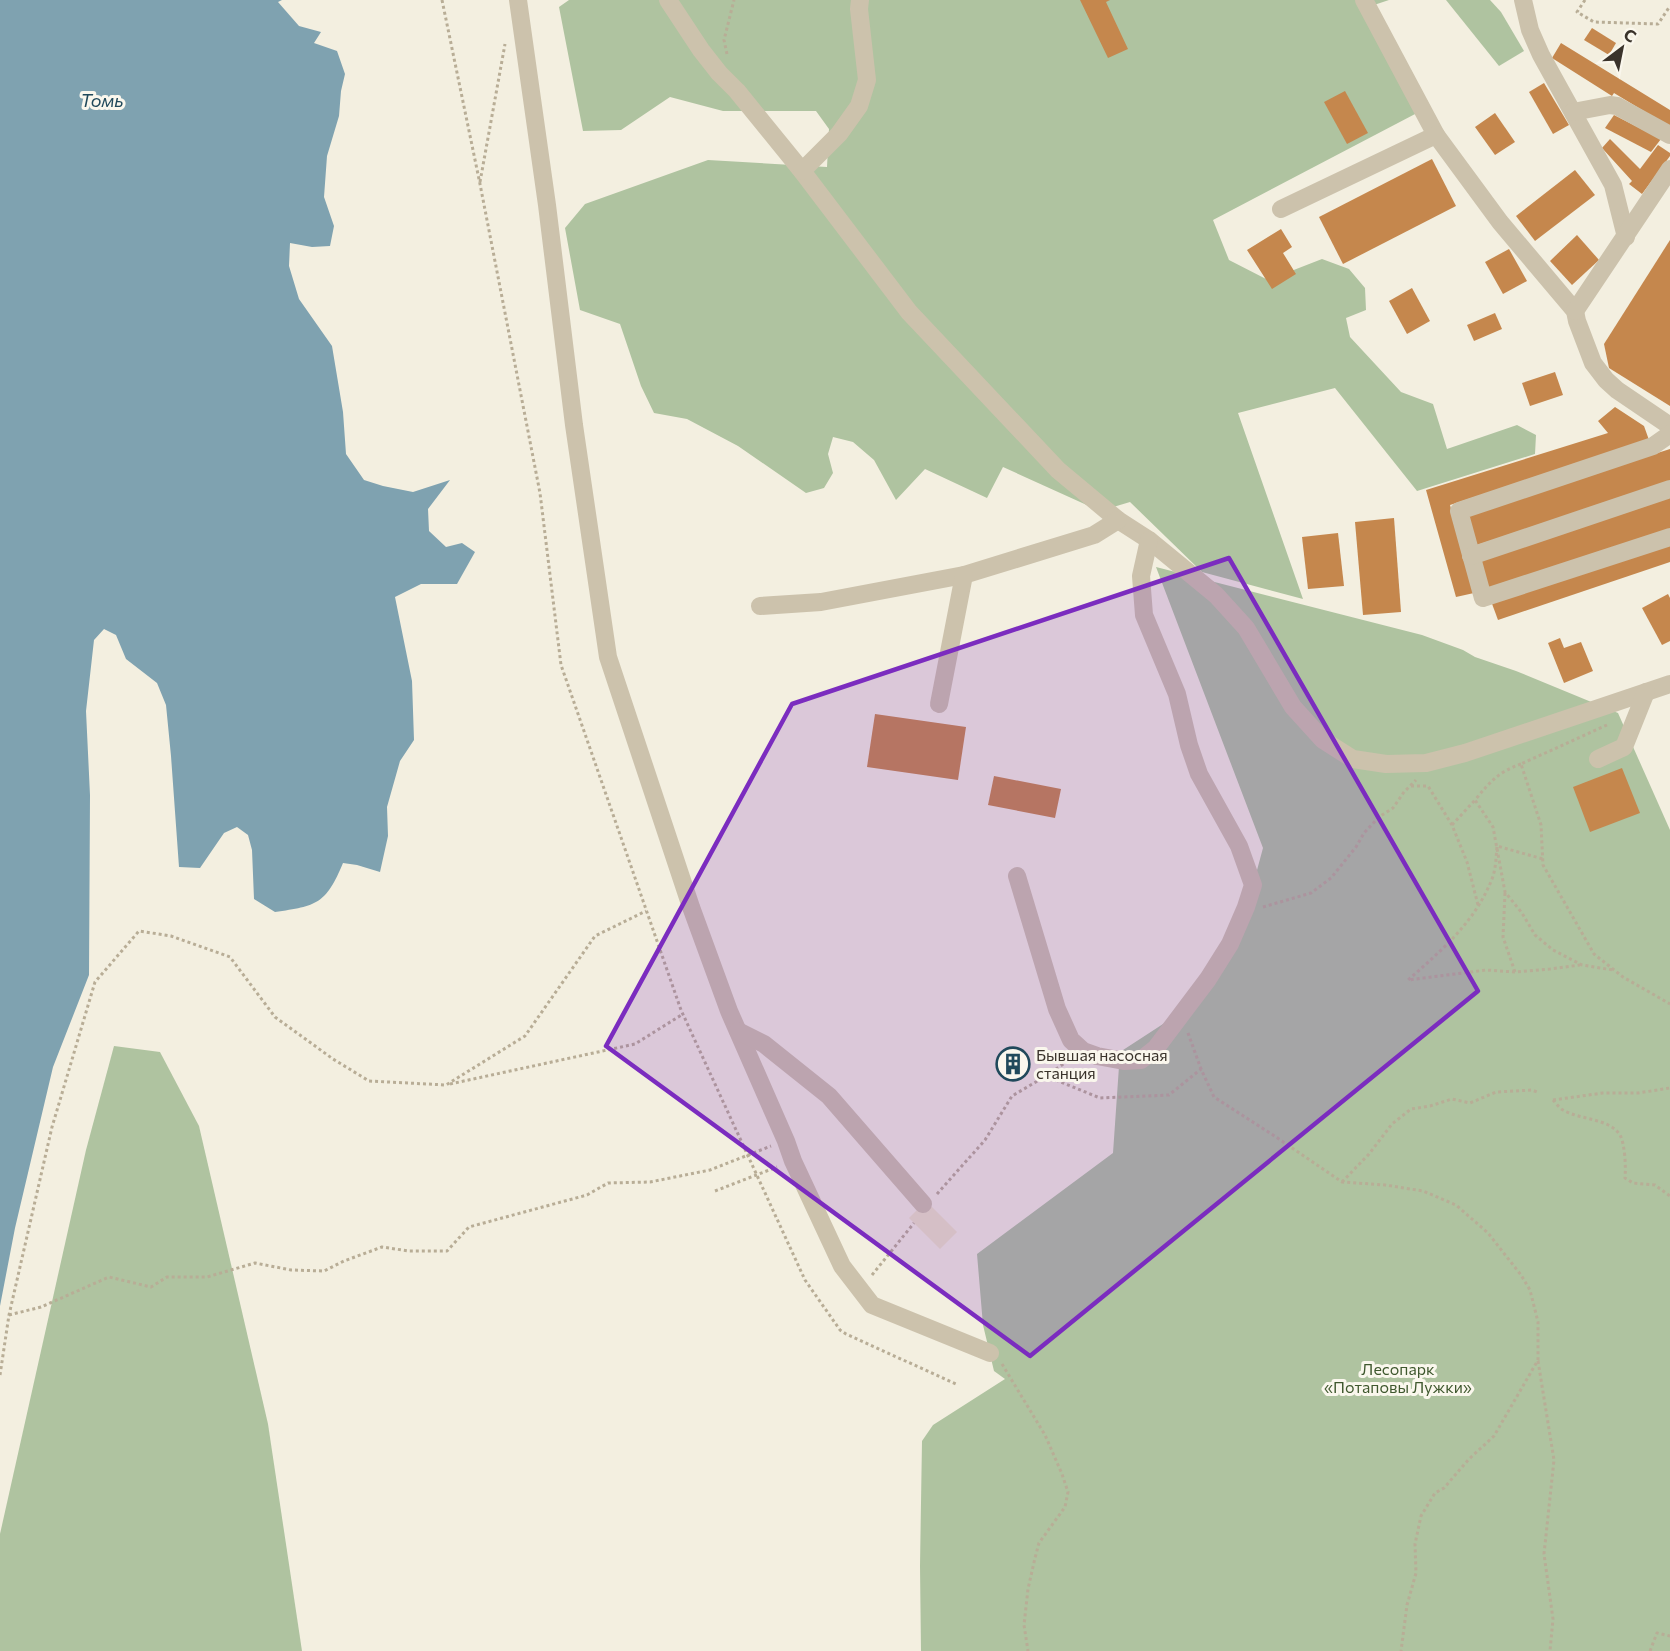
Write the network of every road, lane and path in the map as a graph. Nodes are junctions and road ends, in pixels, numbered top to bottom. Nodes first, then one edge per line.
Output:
1 (518, 0) edge
2 (668, 0) edge
3 (734, 0) edge
4 (860, 0) edge
5 (1364, 0) edge
6 (1523, 0) edge
7 (1585, 0) edge
8 (1670, 6) edge
9 (507, 34) dead end
10 (729, 60) dead end
11 (1573, 112) junction
12 (1436, 135) junction
13 (1670, 135) edge
14 (1670, 169) edge
15 (802, 171) junction
16 (480, 184) dead end
17 (1281, 209) dead end
18 (1626, 237) junction
19 (1575, 310) junction
20 (1670, 426) edge
21 (1670, 434) edge
22 (1670, 489) edge
23 (1118, 520) junction
24 (1670, 537) edge
25 (1149, 540) junction
26 (1471, 556) junction
27 (964, 575) junction
28 (760, 606) dead end
29 (1670, 684) edge
30 (1646, 692) junction
31 (939, 704) dead end
32 (1609, 724) dead end
33 (1598, 759) dead end
34 (1426, 763) junction
35 (1521, 764) junction
36 (1410, 786) junction
37 (1475, 800) junction
38 (1452, 825) junction
39 (1497, 846) junction
40 (1543, 859) junction
41 (1017, 876) dead end
42 (1505, 892) junction
43 (1246, 907) junction
44 (1478, 907) junction
45 (647, 911) dead end
46 (1582, 965) junction
47 (1614, 970) junction
48 (1515, 972) junction
49 (1670, 1004) edge
50 (683, 1014) dead end
51 (1181, 1015) junction
52 (738, 1030) junction
53 (1083, 1051) junction
54 (1201, 1069) junction
55 (1046, 1076) junction
56 (446, 1085) junction
57 (1670, 1088) edge
58 (1537, 1092) dead end
59 (786, 1141) junction
60 (793, 1161) junction
61 (1342, 1182) junction
62 (715, 1191) dead end
63 (1670, 1194) edge
64 (929, 1200) joint
65 (914, 1222) dead end
66 (860, 1290) junction
67 (9, 1315) junction
68 (990, 1353) joint
69 (1538, 1360) junction
70 (0, 1376) edge
71 (1670, 1636) edge
72 (1028, 1651) edge
73 (1401, 1651) edge
74 (1550, 1651) edge
75 (1650, 1651) edge

1 - 52 street
2 - 15 street
3 - 10 path
4 - 15 street
5 - 12 street
6 - 11 street
7 - 8 path
9 - 16 path
11 - 13 street
11 - 18 street
12 - 17 street
12 - 19 street
14 - 18 street
15 - 23 street
18 - 19 street
19 - 20 street
21 - 26 street
22 - 26 street
23 - 25 street
23 - 27 street
24 - 26 street
25 - 34 street
25 - 43 street
27 - 28 street
27 - 31 street
29 - 30 street
30 - 33 street
30 - 34 street
32 - 35 path
34 - 36 path
35 - 37 path
35 - 40 path
36 - 38 path
36 - 43 path
37 - 38 path
37 - 39 path
38 - 44 path
39 - 40 path
39 - 42 path
39 - 44 path
40 - 47 path
41 - 53 street
42 - 46 path
42 - 48 path
43 - 51 street
44 - 48 path
45 - 56 path
46 - 47 path
46 - 48 path
47 - 49 path
50 - 56 path
51 - 53 street
51 - 54 path
52 - 59 street
52 - 64 street
53 - 55 path
54 - 55 path
54 - 61 path
55 - 64 path
56 - 67 path
57 - 63 path
58 - 61 path
59 - 60 street
59 - 67 path
60 - 62 path
60 - 66 street
61 - 69 path
65 - 66 path
66 - 68 street
67 - 70 path
68 - 72 path
69 - 73 path
69 - 74 path
71 - 75 path

